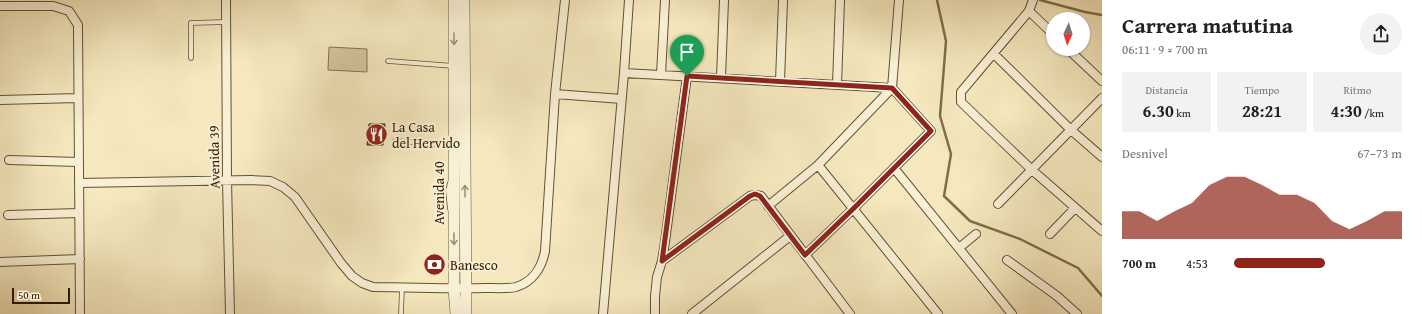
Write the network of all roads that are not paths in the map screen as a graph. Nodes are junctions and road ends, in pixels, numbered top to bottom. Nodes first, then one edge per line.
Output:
1 (226, 0) edge
2 (454, 0) edge
3 (464, 0) edge
4 (565, 0) edge
5 (629, 0) edge
6 (665, 0) edge
7 (724, 0) edge
8 (783, 0) edge
9 (840, 0) edge
10 (899, 0) edge
11 (1033, 0) edge
12 (16, 3) edge
13 (0, 6) edge
14 (1029, 11) junction
15 (226, 22) junction
16 (1046, 27) edge
17 (994, 54) junction
18 (1075, 56) edge
19 (191, 58) dead end
20 (388, 61) dead end
21 (454, 66) junction
22 (624, 73) junction
23 (661, 75) junction
24 (687, 76) junction
25 (721, 78) junction
26 (780, 81) junction
27 (1102, 81) edge
28 (838, 85) junction
29 (892, 88) junction
30 (556, 94) junction
31 (78, 98) junction
32 (1102, 98) edge
33 (622, 99) junction
34 (0, 100) edge
35 (1071, 130) junction
36 (395, 141) dead end
37 (455, 145) junction
38 (1102, 157) edge
39 (9, 160) dead end
40 (79, 162) junction
41 (818, 165) junction
42 (894, 168) junction
43 (1032, 170) junction
44 (227, 180) junction
45 (79, 183) junction
46 (998, 204) dead end
47 (768, 206) junction
48 (854, 208) junction
49 (1075, 208) junction
50 (8, 214) dead end
51 (79, 214) junction
52 (1102, 231) edge
53 (976, 234) dead end
54 (1050, 234) dead end
55 (790, 236) junction
56 (959, 248) junction
57 (805, 255) junction
58 (80, 259) junction
59 (1007, 260) dead end
60 (662, 261) junction
61 (0, 262) edge
62 (402, 287) junction
63 (454, 288) junction
64 (466, 288) junction
65 (80, 314) edge
66 (230, 314) edge
67 (401, 314) edge
68 (456, 314) edge
69 (466, 314) edge
70 (603, 314) edge
71 (655, 314) edge
72 (692, 314) edge
73 (850, 314) edge
74 (938, 314) edge
75 (1012, 314) edge
76 (1078, 314) edge

1 - 15 street, Avenida 39
2 -> 21 street, Avenida 40
64 -> 3 street, Avenida 40
4 - 30 street
5 - 22 street
6 - 23 street
7 - 25 street
8 - 26 street
9 - 28 street
10 - 29 street
11 - 14 street
12 - 13 street
12 - 31 street
14 - 16 street
14 - 17 street
15 - 19 lane
15 - 44 street, Avenida 39
17 - 35 street
17 - 43 street
18 - 27 street
20 - 21 lane
21 - 37 street, Avenida 40
22 - 23 street
22 - 33 street
23 - 24 street
24 - 25 street
24 - 60 street
25 - 26 street
26 - 28 street
28 - 29 street
29 - 41 street
29 - 42 street
30 - 33 street
30 - 64 street
31 - 34 street
31 - 40 street
32 - 35 street
33 - 70 street
35 - 38 street
35 - 43 street
36 - 37 lane
37 -> 63 street, Avenida 40
39 - 40 street
40 - 45 street
41 - 47 street
41 - 48 street
42 - 48 street
42 - 56 street
43 - 46 street
43 - 49 street
44 - 45 street
44 - 62 street
44 - 66 street, Avenida 39
45 - 51 street
47 - 55 street
47 - 60 street
48 - 57 street
48 - 74 street
49 - 52 street
49 - 54 street
50 - 51 street
51 - 58 street
53 - 56 street
55 - 57 street
55 - 72 street
56 - 75 street
57 - 73 street
58 - 61 street
58 - 65 street
59 - 76 street
60 - 71 street
62 - 63 street
62 - 67 lane
63 - 64 street
63 - 68 street, Avenida 40
64 - 69 street, Avenida 40

